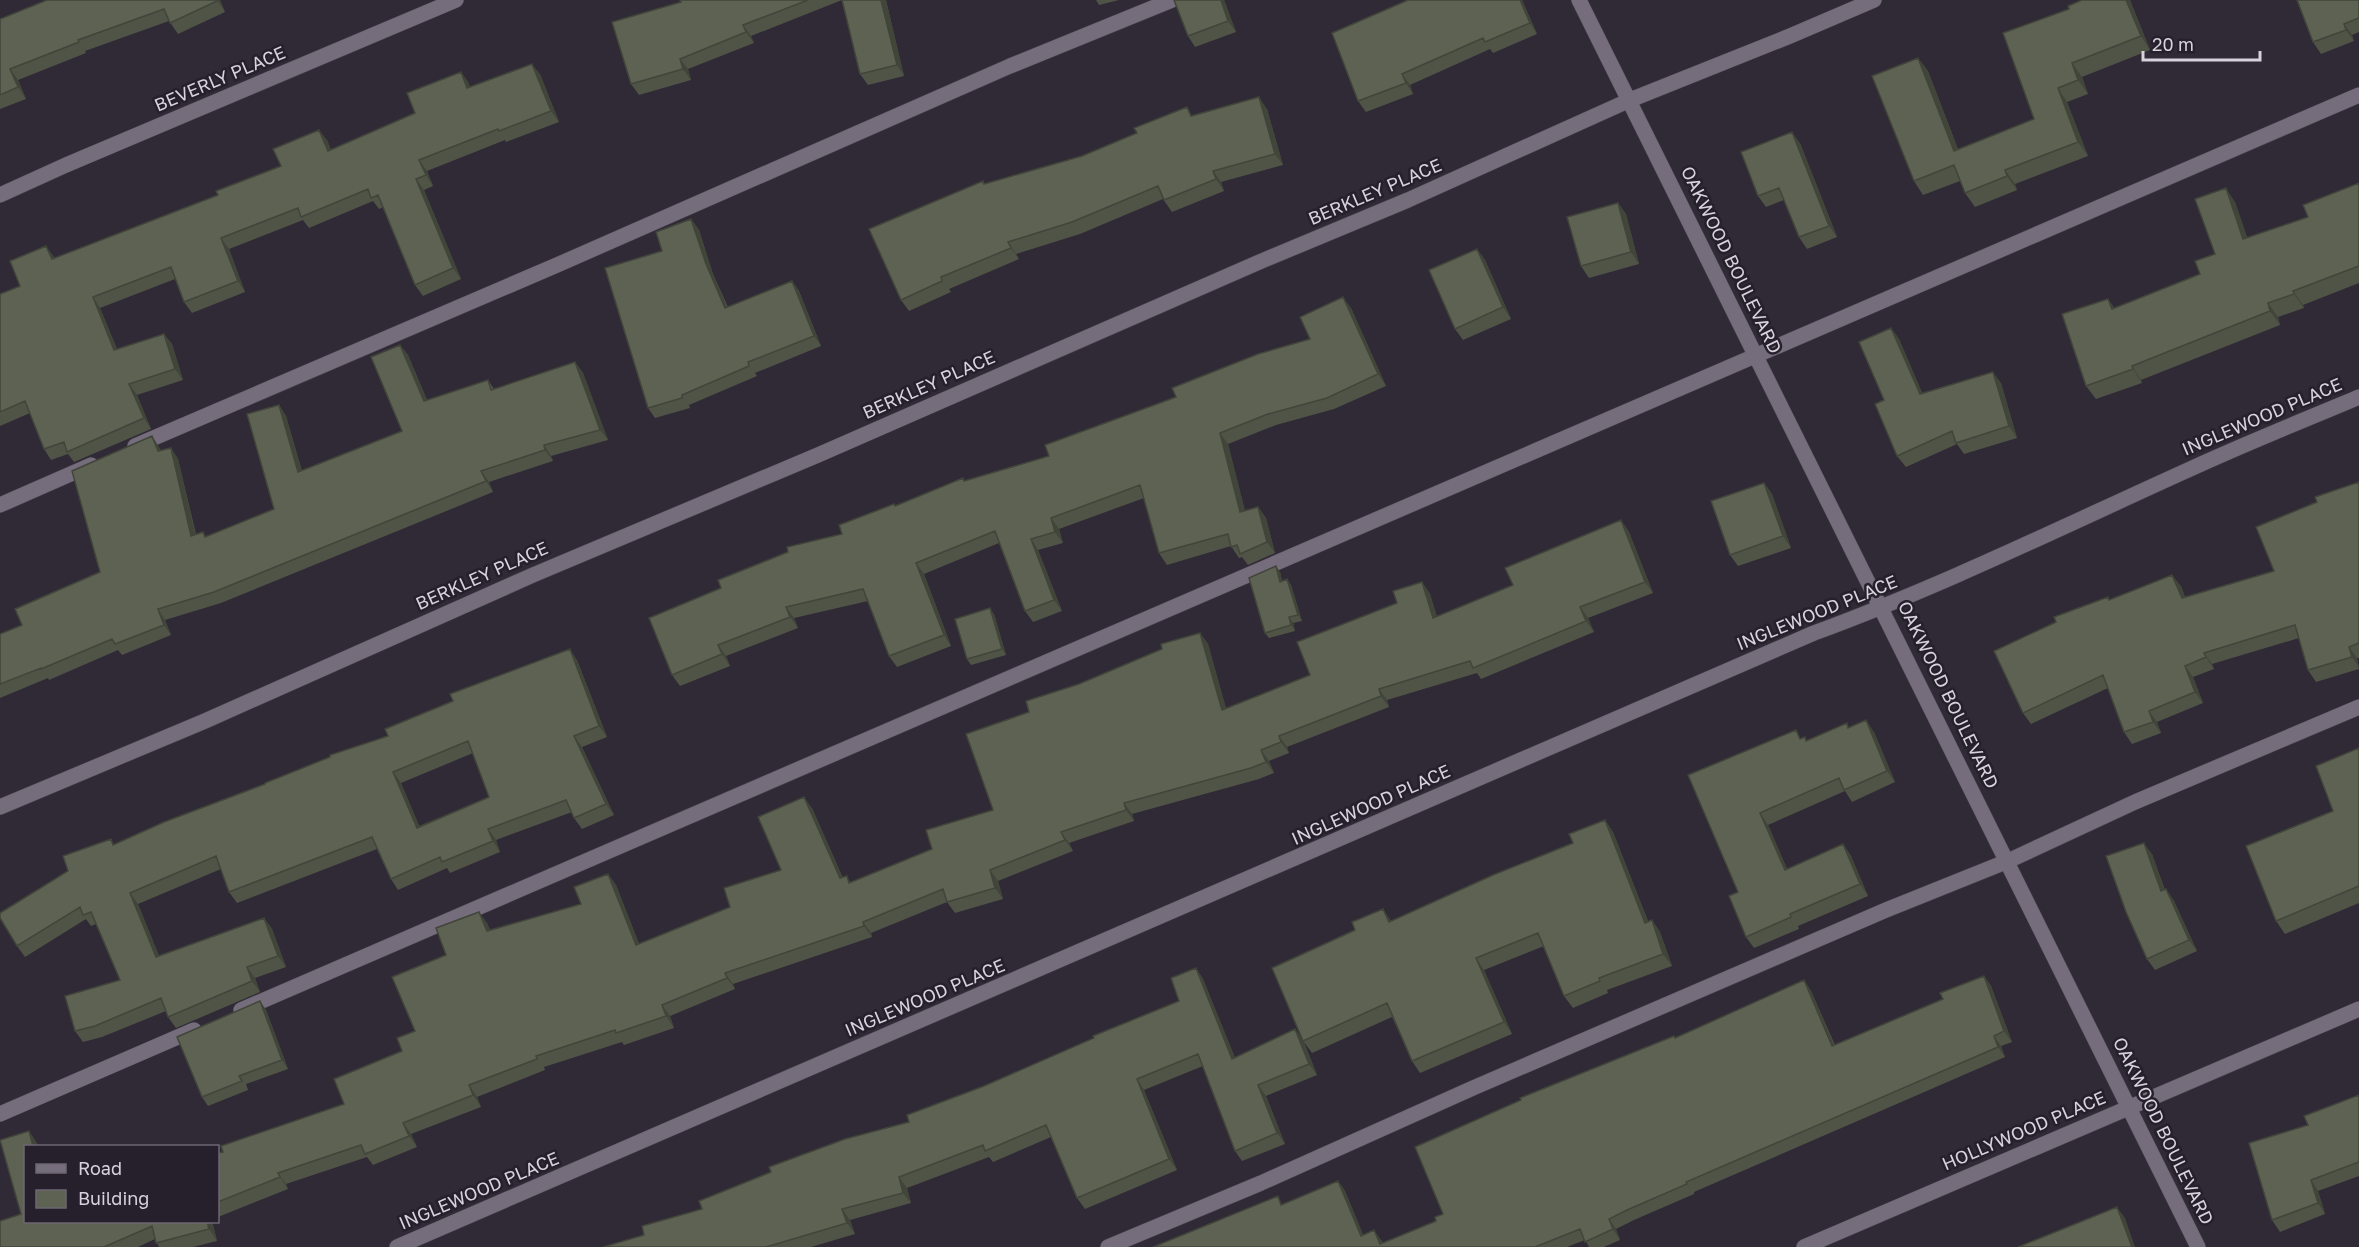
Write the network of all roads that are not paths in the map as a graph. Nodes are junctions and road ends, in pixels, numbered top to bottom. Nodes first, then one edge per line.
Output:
1 (456, 0) edge
2 (1172, 0) edge
3 (1580, 0) edge
4 (1874, 0) edge
5 (2359, 95) edge
6 (1630, 100) junction
7 (0, 195) edge
8 (1756, 355) junction
9 (2359, 397) edge
10 (0, 505) edge
11 (1883, 608) junction
12 (2359, 707) edge
13 (0, 807) edge
14 (2008, 861) junction
15 (2359, 1009) edge
16 (230, 1015) edge
17 (208, 1024) edge
18 (2130, 1106) junction
19 (0, 1114) edge
20 (397, 1247) edge
21 (1108, 1247) edge
22 (1804, 1247) edge
23 (2198, 1247) edge

1 - 7 street, BEVERLY PLACE
2 - 10 street
3 - 6 street, OAKWOOD BOULEVARD
4 - 6 street, BERKLEY PLACE
5 - 8 street
6 - 8 street, OAKWOOD BOULEVARD
6 - 13 street, BERKLEY PLACE
8 - 11 street, OAKWOOD BOULEVARD
8 - 16 street
9 - 11 street, INGLEWOOD PLACE
11 - 14 street, OAKWOOD BOULEVARD
11 - 20 street, INGLEWOOD PLACE
12 - 14 street
14 - 18 street, OAKWOOD BOULEVARD
14 - 21 street
15 - 18 street, HOLLYWOOD PLACE
17 - 19 street
18 - 22 street, HOLLYWOOD PLACE
18 - 23 street, OAKWOOD BOULEVARD

